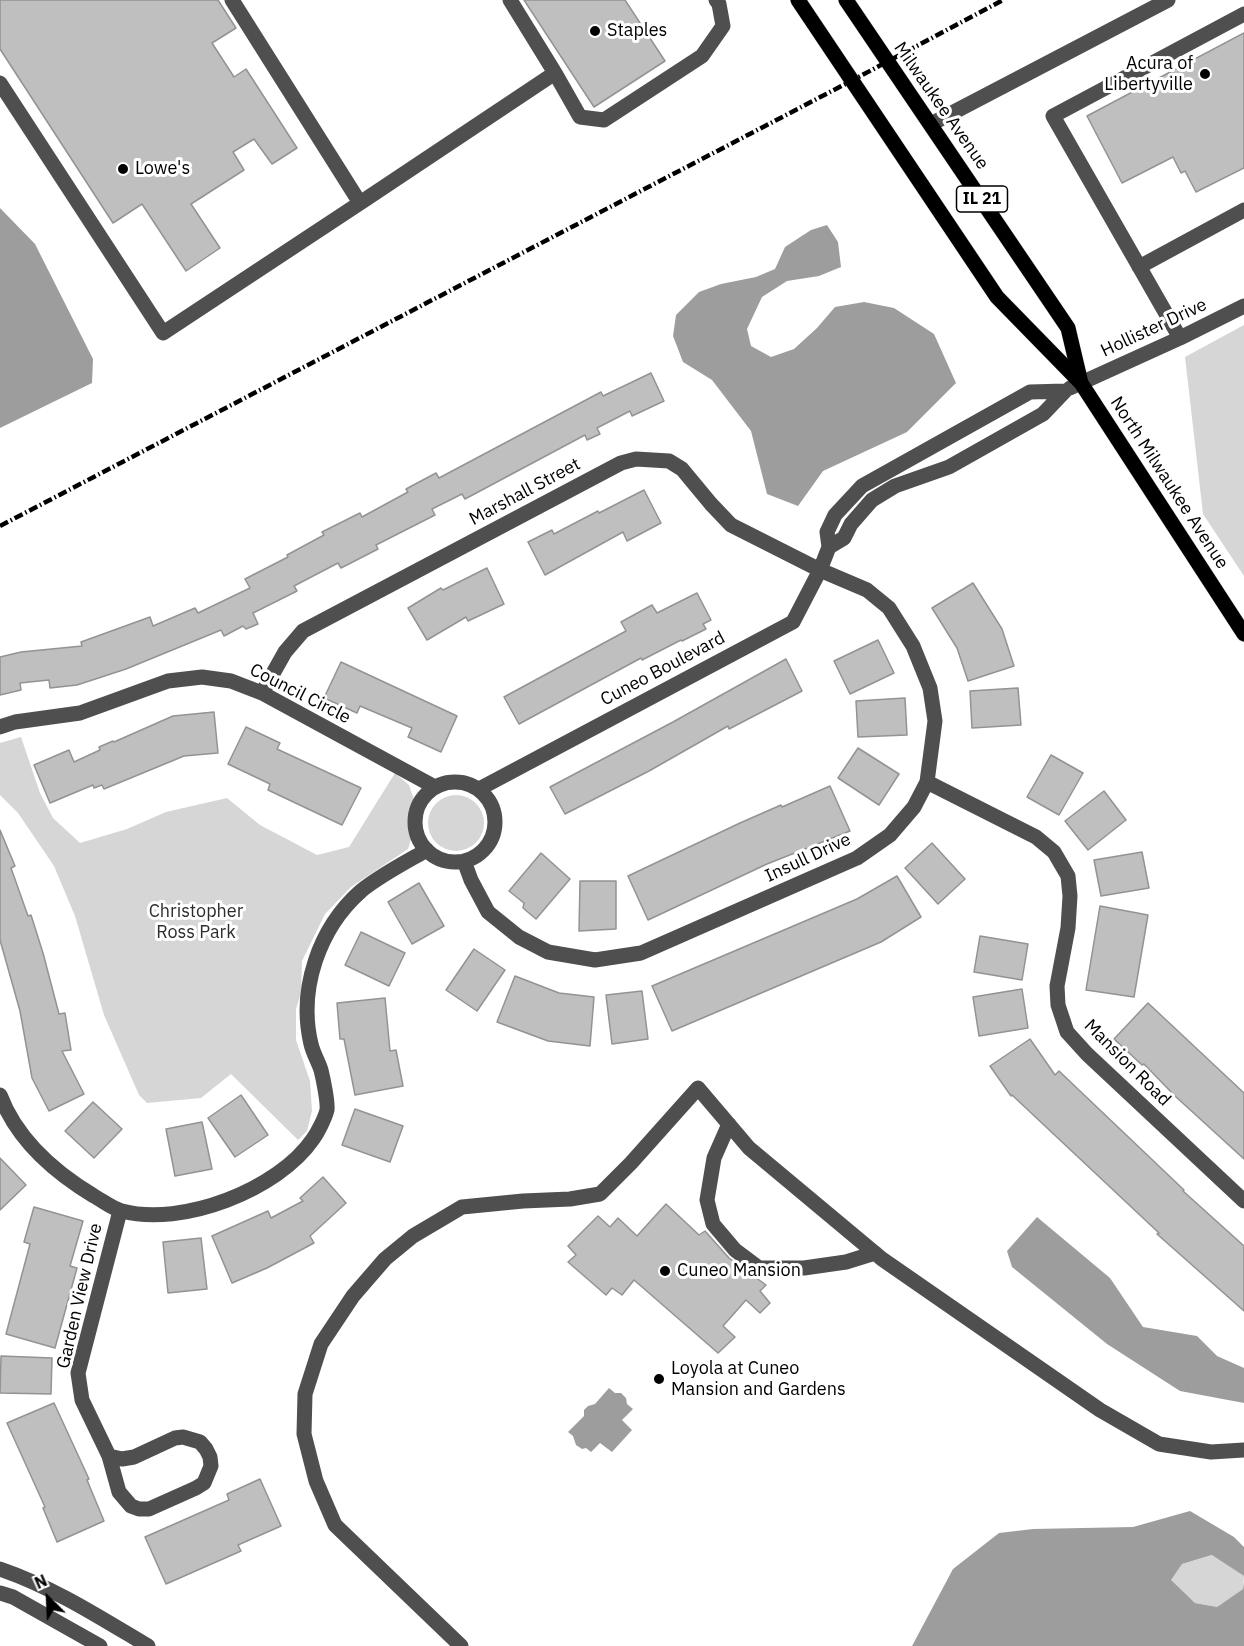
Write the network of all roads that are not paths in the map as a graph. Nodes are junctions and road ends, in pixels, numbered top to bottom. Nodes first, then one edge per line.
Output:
1 (232, 0) edge
2 (510, 0) edge
3 (716, 0) edge
4 (798, 0) edge
5 (846, 0) edge
6 (1168, 0) edge
7 (1244, 14) edge
8 (555, 73) junction
9 (0, 83) edge
10 (931, 124) junction
11 (360, 203) junction
12 (1244, 210) edge
13 (1139, 267) junction
14 (1244, 306) edge
15 (1180, 338) junction
16 (1081, 383) junction
17 (1065, 390) junction
18 (908, 460) junction
19 (918, 478) junction
20 (829, 548) junction
21 (820, 570) junction
22 (1244, 634) edge
23 (262, 693) junction
24 (0, 728) edge
25 (927, 782) junction
26 (435, 787) junction
27 (479, 789) junction
28 (427, 850) junction
29 (464, 861) junction
30 (0, 1095) edge
31 (729, 1124) junction
32 (1244, 1201) edge
33 (120, 1211) junction
34 (875, 1253) junction
35 (1244, 1450) edge
36 (109, 1456) junction
37 (0, 1569) edge
38 (0, 1593) edge
39 (100, 1646) edge
40 (148, 1646) edge
41 (461, 1646) edge

1 - 11 street
2 - 8 street
3 - 8 street
4 - 16 main road, IL 21
5 - 10 main road, Milwaukee Avenue / IL 21
6 - 10 street
7 - 13 street
8 - 11 street
9 - 11 street
10 - 16 main road, Milwaukee Avenue / IL 21
12 - 13 street
13 - 15 street
14 - 15 street, Hollister Drive
15 - 16 street, Hollister Drive
16 - 17 street, Cuneo Boulevard
16 - 22 main road, North Milwaukee Avenue / IL 21
17 - 18 street, Cuneo Boulevard
17 - 19 street, Cuneo Boulevard
18 - 19 street
18 - 20 street, Cuneo Boulevard
19 - 20 street, Cuneo Boulevard
20 - 21 street, Cuneo Boulevard
21 - 23 street, Marshall Street
21 - 25 street, Insull Drive
21 - 27 street, Cuneo Boulevard
23 - 24 street, Council Circle
23 - 26 street, Council Circle
25 - 29 street, Insull Drive
25 - 32 street, Mansion Road
26 - 27 street
26 - 28 street
27 - 29 street
28 - 29 street
28 - 33 street
30 - 33 street
31 - 34 street
31 - 34 street
31 - 41 street
33 - 36 street, Garden View Drive
34 - 35 street
36 - 36 street, Garden View Drive
37 - 40 street
38 - 39 street

